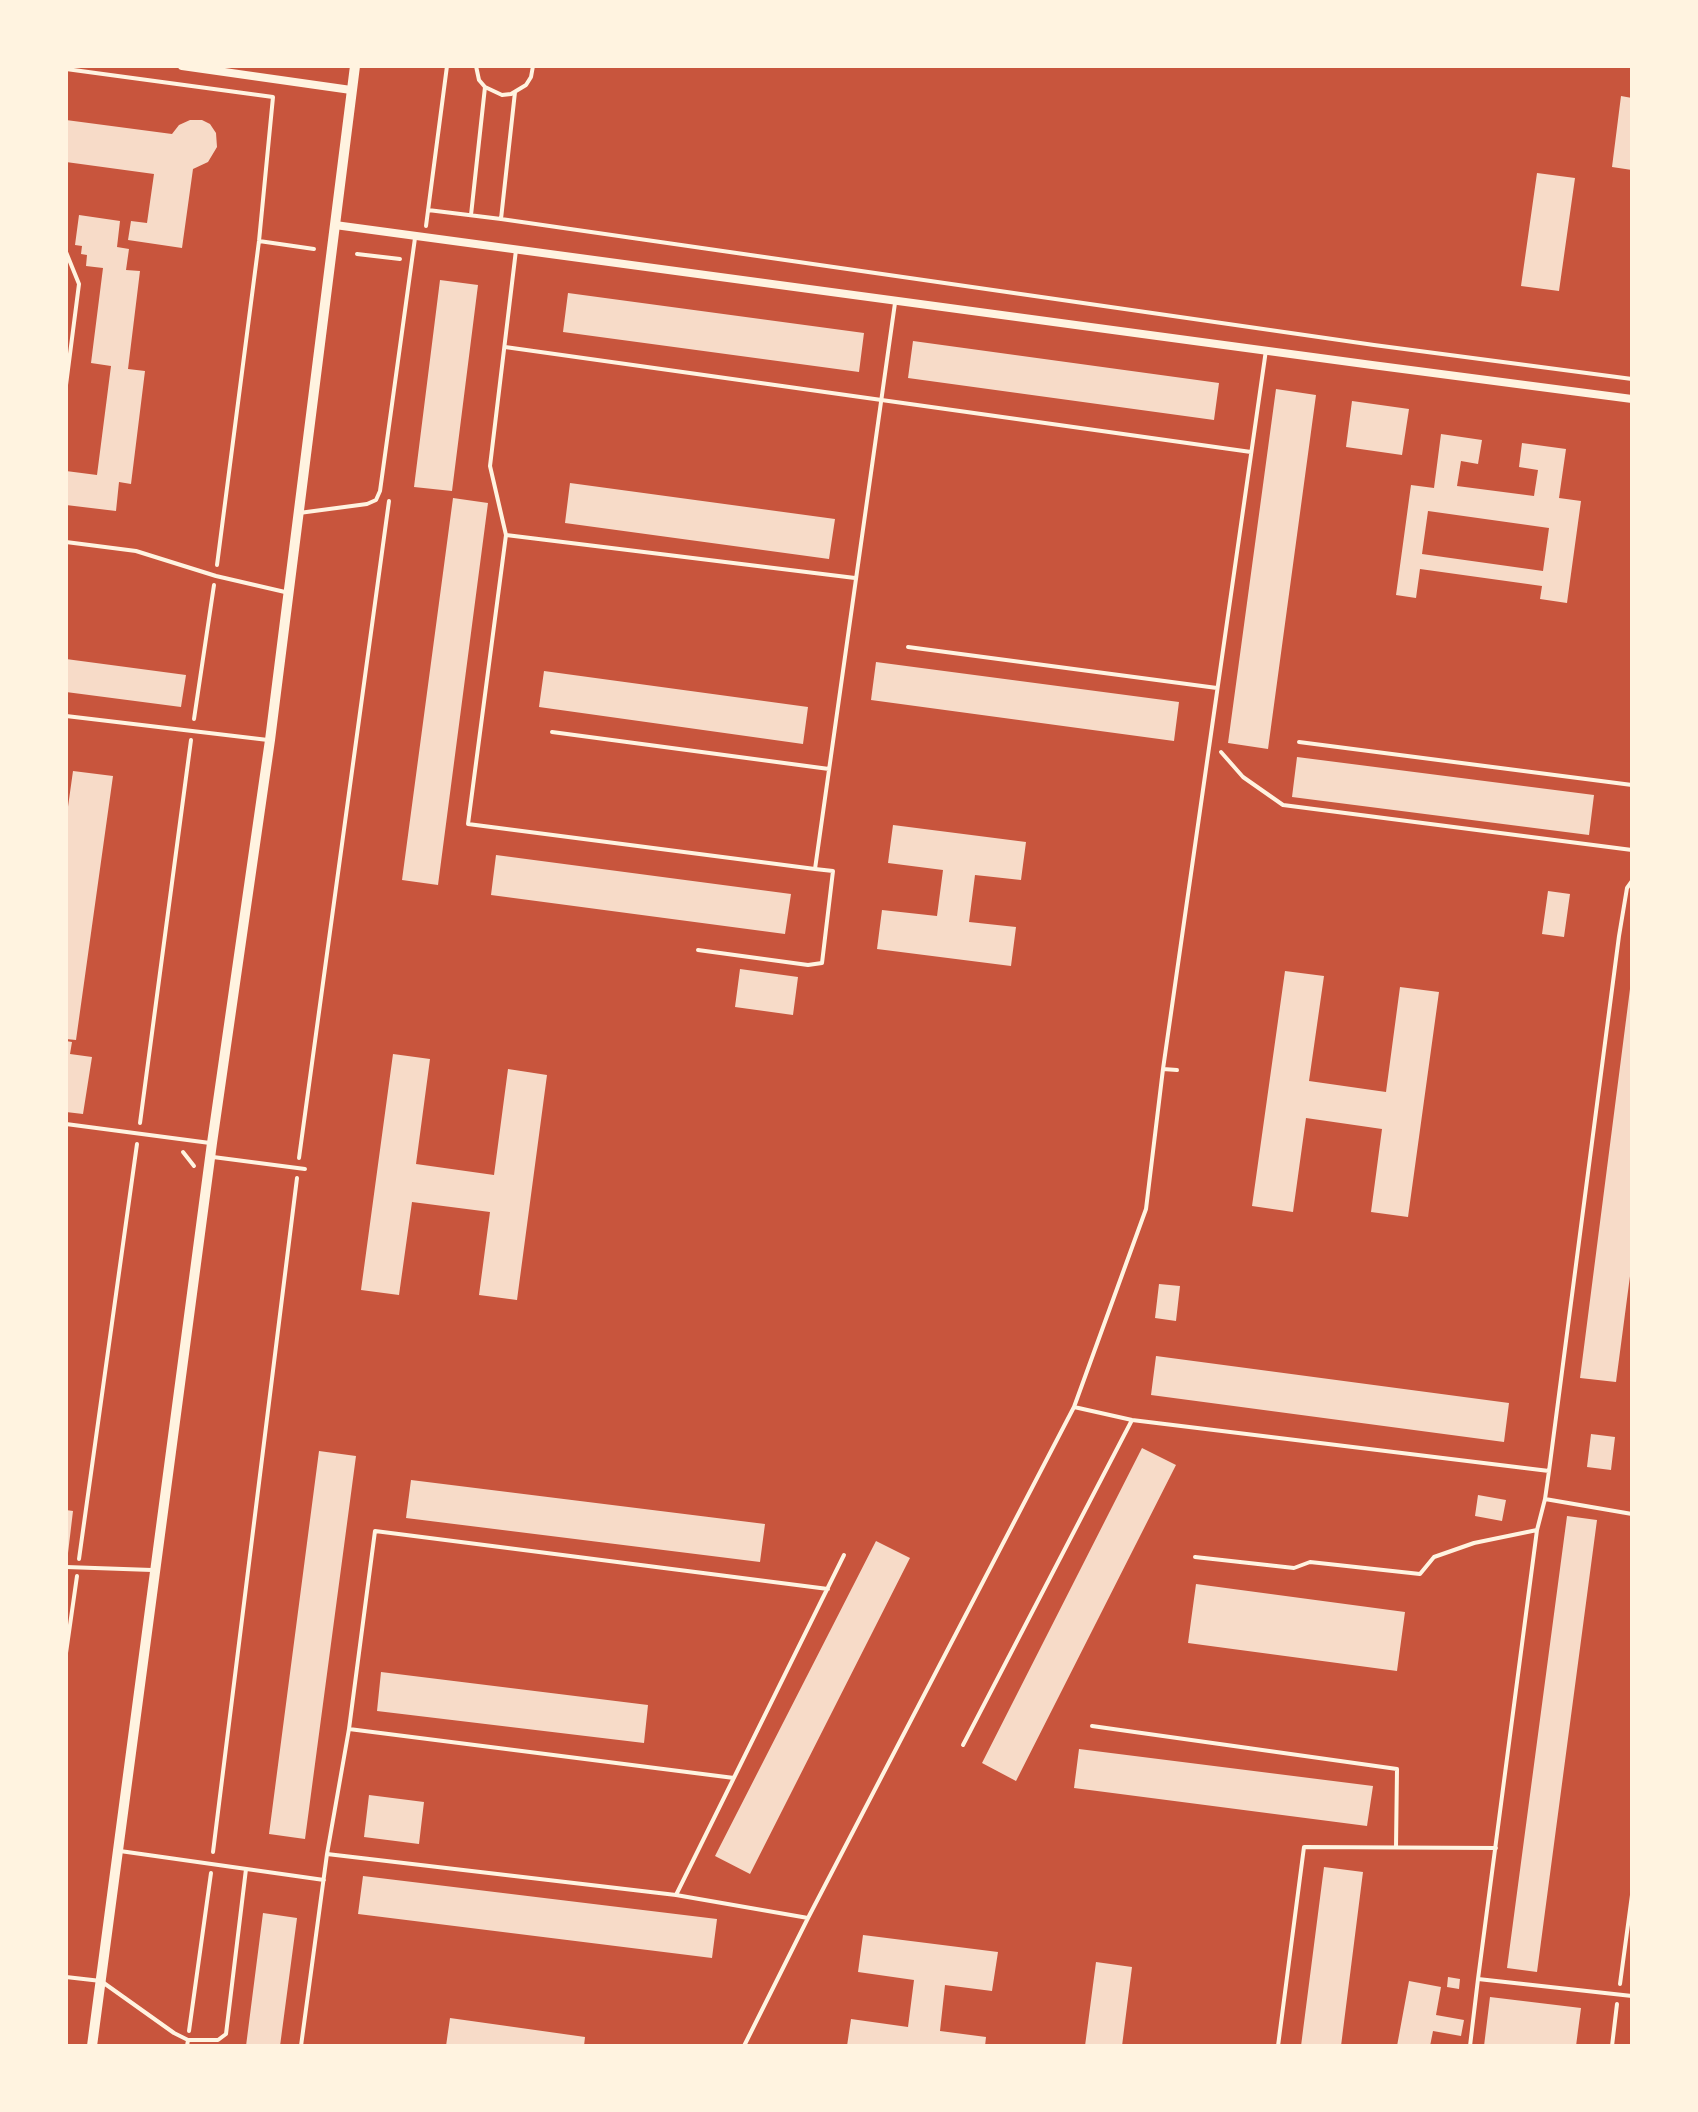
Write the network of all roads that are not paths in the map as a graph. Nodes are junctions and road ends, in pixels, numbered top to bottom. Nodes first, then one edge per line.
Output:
1 (182, 66) edge
2 (355, 66) edge
3 (351, 90) junction
4 (335, 225) junction
5 (420, 236) junction
6 (517, 248) junction
7 (66, 252) edge
8 (895, 300) junction
9 (505, 347) junction
10 (1266, 350) junction
11 (66, 385) edge
12 (882, 399) junction
13 (1632, 399) edge
14 (1252, 452) junction
15 (299, 513) junction
16 (506, 535) junction
17 (66, 542) edge
18 (855, 578) junction
19 (289, 593) junction
20 (908, 647) dead end
21 (1217, 688) junction
22 (66, 716) edge
23 (552, 732) dead end
24 (270, 740) junction
25 (1299, 742) dead end
26 (829, 769) junction
27 (1632, 785) edge
28 (815, 869) junction
29 (1632, 881) edge
30 (698, 950) dead end
31 (1163, 1069) junction
32 (1177, 1070) dead end
33 (66, 1124) edge
34 (212, 1143) junction
35 (210, 1157) junction
36 (305, 1169) dead end
37 (1074, 1407) junction
38 (1132, 1420) junction
39 (1549, 1471) junction
40 (1545, 1499) junction
41 (1632, 1514) edge
42 (1537, 1530) junction
43 (844, 1555) dead end
44 (1195, 1557) dead end
45 (66, 1567) edge
46 (154, 1570) junction
47 (828, 1589) junction
48 (1092, 1726) dead end
49 (349, 1729) junction
50 (963, 1745) dead end
51 (734, 1778) junction
52 (1396, 1847) junction
53 (1496, 1848) junction
54 (119, 1850) junction
55 (327, 1854) junction
56 (246, 1869) junction
57 (324, 1880) junction
58 (676, 1895) junction
59 (808, 1918) junction
60 (66, 1977) edge
61 (1478, 1979) junction
62 (101, 1981) junction
63 (1632, 1996) edge
64 (187, 2043) edge
65 (92, 2046) edge
66 (301, 2046) edge
67 (744, 2046) edge
68 (1278, 2046) edge
69 (1470, 2046) edge

1 - 3 street
2 - 3 street
3 - 4 street
4 - 5 street
4 - 15 street
5 - 6 street
5 - 15 lane
6 - 8 street
6 - 9 lane
7 - 11 lane
8 - 10 street
8 - 12 lane
9 - 12 lane
9 - 16 lane
10 - 13 street
10 - 14 lane
12 - 14 lane
12 - 18 lane
14 - 21 lane
15 - 19 street
16 - 18 lane
16 - 28 lane
17 - 19 lane
18 - 26 lane
19 - 24 street
20 - 21 lane
21 - 31 lane
22 - 24 lane
23 - 26 lane
24 - 34 street
25 - 27 lane
26 - 28 lane
28 - 30 lane
29 - 39 lane
31 - 32 lane
31 - 37 lane
33 - 34 lane
34 - 35 street
35 - 36 lane
35 - 46 street
37 - 38 lane
37 - 59 lane
38 - 39 lane
38 - 50 lane
39 - 40 lane
40 - 41 lane
40 - 42 lane
42 - 44 lane
42 - 53 lane
43 - 47 lane
45 - 46 lane
46 - 54 street
47 - 49 lane
47 - 51 lane
48 - 52 lane
49 - 51 lane
49 - 55 lane
51 - 58 lane
52 - 53 lane
52 - 68 lane
53 - 61 lane
54 - 56 lane
54 - 62 street
55 - 57 lane
55 - 58 lane
56 - 57 lane
56 - 64 lane
57 - 66 lane
58 - 59 lane
59 - 67 lane
60 - 62 lane
61 - 63 lane
61 - 69 lane
62 - 64 lane
62 - 65 street

